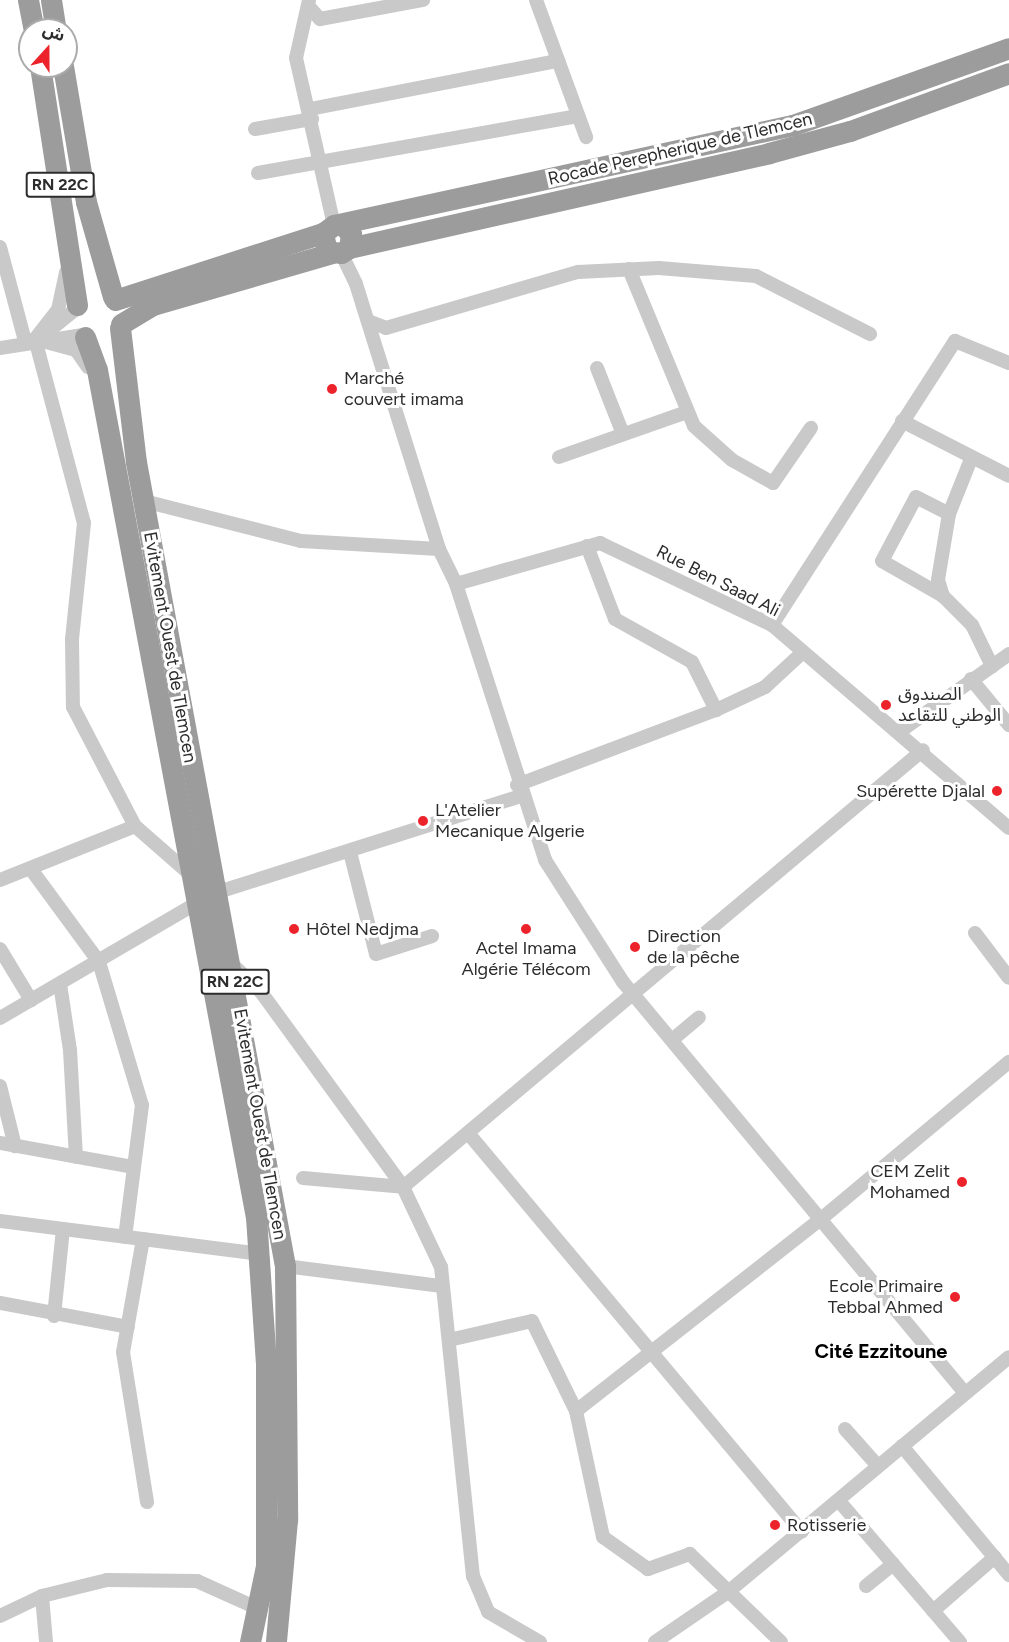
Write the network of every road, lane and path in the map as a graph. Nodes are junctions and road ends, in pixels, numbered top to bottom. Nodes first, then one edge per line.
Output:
1 (28, 0) edge
2 (51, 0) edge
3 (423, 0) edge
4 (536, 0) edge
5 (310, 4) edge
6 (32, 18) edge
7 (54, 18) edge
8 (320, 19) junction
9 (304, 25) junction
10 (1009, 48) edge
11 (558, 61) junction
12 (1009, 73) edge
13 (42, 78) edge
14 (65, 78) edge
15 (311, 114) junction
16 (578, 116) junction
17 (255, 129) dead end
18 (586, 137) dead end
19 (56, 162) junction
20 (320, 164) junction
21 (258, 173) dead end
22 (334, 228) junction
23 (0, 247) edge
24 (340, 251) junction
25 (630, 269) junction
26 (114, 298) junction
27 (76, 307) junction
28 (368, 321) junction
29 (121, 326) junction
30 (870, 334) dead end
31 (84, 336) junction
32 (30, 340) junction
33 (0, 348) edge
34 (1009, 363) edge
35 (597, 368) dead end
36 (105, 412) junction
37 (687, 412) junction
38 (902, 421) junction
39 (811, 428) dead end
40 (623, 434) junction
41 (559, 457) dead end
42 (971, 459) junction
43 (1009, 476) edge
44 (144, 501) junction
45 (948, 514) junction
46 (587, 546) junction
47 (439, 549) junction
48 (456, 584) junction
49 (943, 596) junction
50 (772, 625) junction
51 (802, 653) junction
52 (1009, 654) edge
53 (992, 666) junction
54 (971, 679) junction
55 (716, 710) junction
56 (1009, 725) edge
57 (899, 732) junction
58 (922, 750) junction
59 (519, 791) junction
60 (135, 826) junction
61 (1009, 828) edge
62 (350, 852) junction
63 (33, 872) junction
64 (191, 875) junction
65 (0, 880) edge
66 (206, 898) junction
67 (975, 933) dead end
68 (432, 936) dead end
69 (0, 949) edge
70 (99, 962) junction
71 (231, 963) junction
72 (1009, 978) edge
73 (60, 984) junction
74 (634, 995) junction
75 (31, 1000) junction
76 (699, 1017) dead end
77 (0, 1018) edge
78 (672, 1040) junction
79 (1009, 1062) edge
80 (0, 1086) edge
81 (468, 1133) junction
82 (0, 1143) edge
83 (15, 1146) junction
84 (76, 1157) junction
85 (134, 1167) junction
86 (303, 1178) dead end
87 (403, 1187) junction
88 (821, 1219) junction
89 (0, 1221) edge
90 (63, 1229) junction
91 (125, 1237) junction
92 (143, 1239) junction
93 (260, 1254) junction
94 (285, 1266) junction
95 (442, 1286) junction
96 (0, 1303) edge
97 (54, 1316) junction
98 (128, 1327) junction
99 (448, 1340) junction
100 (652, 1353) junction
101 (1009, 1357) edge
102 (965, 1393) junction
103 (576, 1411) junction
104 (845, 1429) dead end
105 (902, 1446) junction
106 (878, 1466) junction
107 (838, 1501) junction
108 (147, 1502) dead end
109 (802, 1532) junction
110 (994, 1557) junction
111 (893, 1564) junction
112 (1009, 1575) edge
113 (866, 1586) dead end
114 (728, 1592) junction
115 (42, 1596) junction
116 (259, 1609) junction
117 (933, 1611) junction
118 (0, 1616) edge
119 (46, 1642) edge
120 (250, 1642) edge
121 (276, 1642) edge
122 (540, 1642) edge
123 (655, 1642) edge
124 (781, 1642) edge
125 (960, 1642) edge

1 - 6 highway
2 - 7 highway
3 - 8 street
4 - 11 street
5 - 8 street
5 - 9 street
8 - 9 street
9 - 15 street
10 - 22 highway, Rocade Perepherique de Tlemcen
11 - 15 street
11 - 16 street
12 - 24 highway
13 - 19 highway, Evitement Ouest de Tlemcen / RN 22C
14 - 26 highway, Evitement Ouest de Tlemcen / RN 22C
15 - 17 street
15 - 20 street
16 - 18 street
16 - 20 street
19 - 27 highway, Evitement Ouest de Tlemcen / RN 22C
19 - 32 street
20 - 21 street
20 - 22 street
22 - 24 highway
22 - 26 highway, Rocade Perepherique de Tlemcen
23 - 32 street
24 - 28 street
24 - 29 highway
25 - 28 street
25 - 30 street
25 - 37 street
26 - 27 highway
26 - 29 highway, Evitement Ouest de Tlemcen / RN 22C
27 - 31 highway, Evitement Ouest de Tlemcen / RN 22C
27 - 32 street
28 - 47 street
29 - 31 highway
29 - 44 highway, Evitement Ouest de Tlemcen / RN 22C
31 - 32 street
31 - 36 highway, Evitement Ouest de Tlemcen / RN 22C
32 - 33 street
32 - 36 street
32 - 60 street
34 - 38 street
35 - 40 street
36 - 64 highway, Evitement Ouest de Tlemcen / RN 22C
37 - 39 street
37 - 40 street
38 - 42 street
38 - 50 street
40 - 41 street
42 - 43 street
42 - 45 street
44 - 47 street
44 - 66 highway, Evitement Ouest de Tlemcen / RN 22C
45 - 49 street
45 - 49 street
46 - 48 street, Rue Ben Saad Ali
46 - 50 street, Rue Ben Saad Ali
46 - 55 street
47 - 48 street
48 - 59 street
49 - 53 street
50 - 51 street, Rue Ben Saad Ali
51 - 55 street
51 - 57 street, Rue Ben Saad Ali
52 - 53 street
53 - 54 street
54 - 56 street
54 - 57 street
55 - 59 street
57 - 58 street, Rue Ben Saad Ali
58 - 61 street, Rue Ben Saad Ali
58 - 74 street
59 - 62 street
59 - 74 street
60 - 63 street
60 - 64 street
62 - 66 street
62 - 68 street
63 - 65 street
63 - 70 street
64 - 66 highway, Evitement Ouest de Tlemcen / RN 22C
66 - 70 street
66 - 71 highway, Evitement Ouest de Tlemcen / RN 22C
66 - 93 highway, Evitement Ouest de Tlemcen / RN 22C
67 - 72 street
69 - 75 street
70 - 73 street
70 - 85 street
71 - 87 street
71 - 94 highway, Evitement Ouest de Tlemcen / RN 22C
73 - 75 street
73 - 84 street
74 - 78 street
74 - 81 street
75 - 77 street
76 - 78 street
78 - 88 street
79 - 88 street
80 - 83 street
81 - 87 street
81 - 100 street
82 - 83 street
83 - 84 street
84 - 85 street
85 - 91 street
86 - 87 street
87 - 95 street
88 - 100 street
88 - 102 street
89 - 90 street
90 - 91 street
90 - 97 street
91 - 92 street
92 - 93 street
92 - 98 street
93 - 116 highway, Evitement Ouest de Tlemcen / RN 22C
94 - 95 street
94 - 121 highway, Evitement Ouest de Tlemcen / RN 22C
95 - 99 street
96 - 97 street
97 - 98 street
98 - 108 street
99 - 103 street
99 - 122 street
100 - 103 street
100 - 109 street
101 - 102 street
102 - 105 street
103 - 114 street
104 - 106 street
105 - 106 street
105 - 110 street
106 - 107 street
107 - 109 street
107 - 111 street
109 - 114 street
110 - 112 street
110 - 117 street
111 - 113 street
111 - 117 street
114 - 123 street
114 - 124 street
115 - 116 street
115 - 118 street
115 - 119 street
116 - 120 highway, Evitement Ouest de Tlemcen / RN 22C
117 - 125 street

